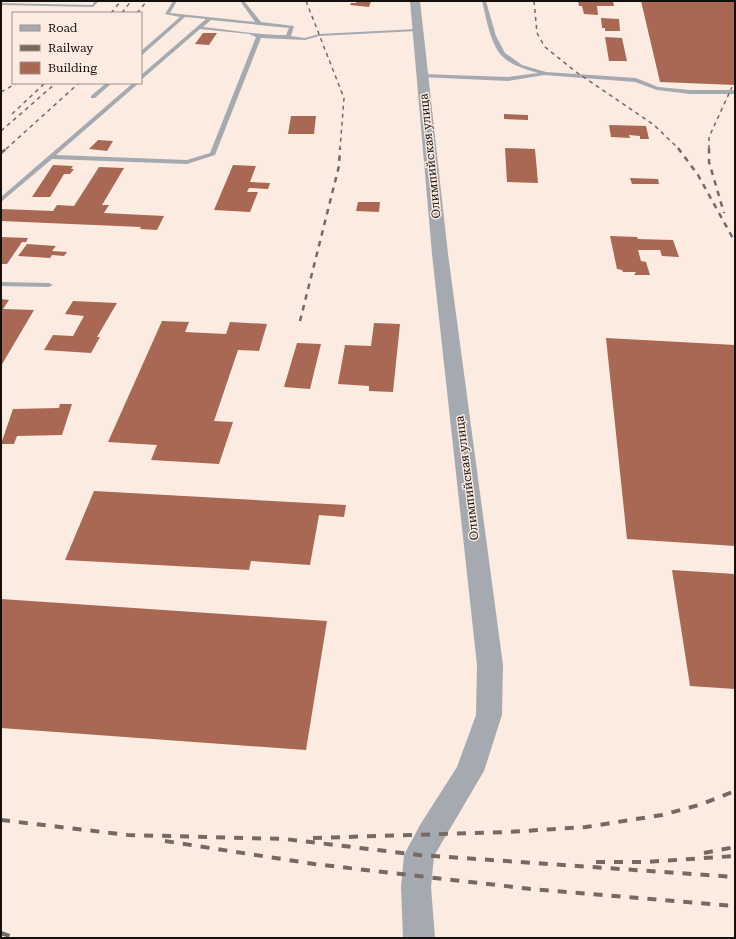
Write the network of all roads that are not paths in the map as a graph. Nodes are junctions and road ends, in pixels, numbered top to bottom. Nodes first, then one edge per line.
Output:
1 (97, 1) edge
2 (175, 1) edge
3 (242, 1) edge
4 (415, 1) edge
5 (484, 1) edge
6 (1, 4) edge
7 (183, 16) junction
8 (210, 18) junction
9 (259, 23) junction
10 (199, 28) junction
11 (417, 30) junction
12 (259, 36) junction
13 (288, 37) junction
14 (142, 53) edge
15 (546, 74) junction
16 (422, 76) junction
17 (142, 77) edge
18 (108, 84) edge
19 (135, 84) edge
20 (735, 92) edge
21 (94, 97) dead end
22 (51, 157) junction
23 (1, 200) edge
24 (1, 284) edge
25 (49, 285) dead end
26 (419, 938) edge

1 - 6 lane
2 - 7 lane
3 - 9 lane
4 - 11 street, Олимпийская улица
5 - 15 lane
7 - 8 lane
7 - 14 lane
8 - 9 lane
8 - 10 lane
9 - 13 lane
10 - 12 lane
10 - 17 lane
11 - 13 lane
11 - 16 street, Олимпийская улица
12 - 13 lane
12 - 22 lane
15 - 16 lane
15 - 20 lane
16 - 26 street, Олимпийская улица
18 - 21 lane
19 - 22 lane
22 - 23 lane
24 - 25 lane

